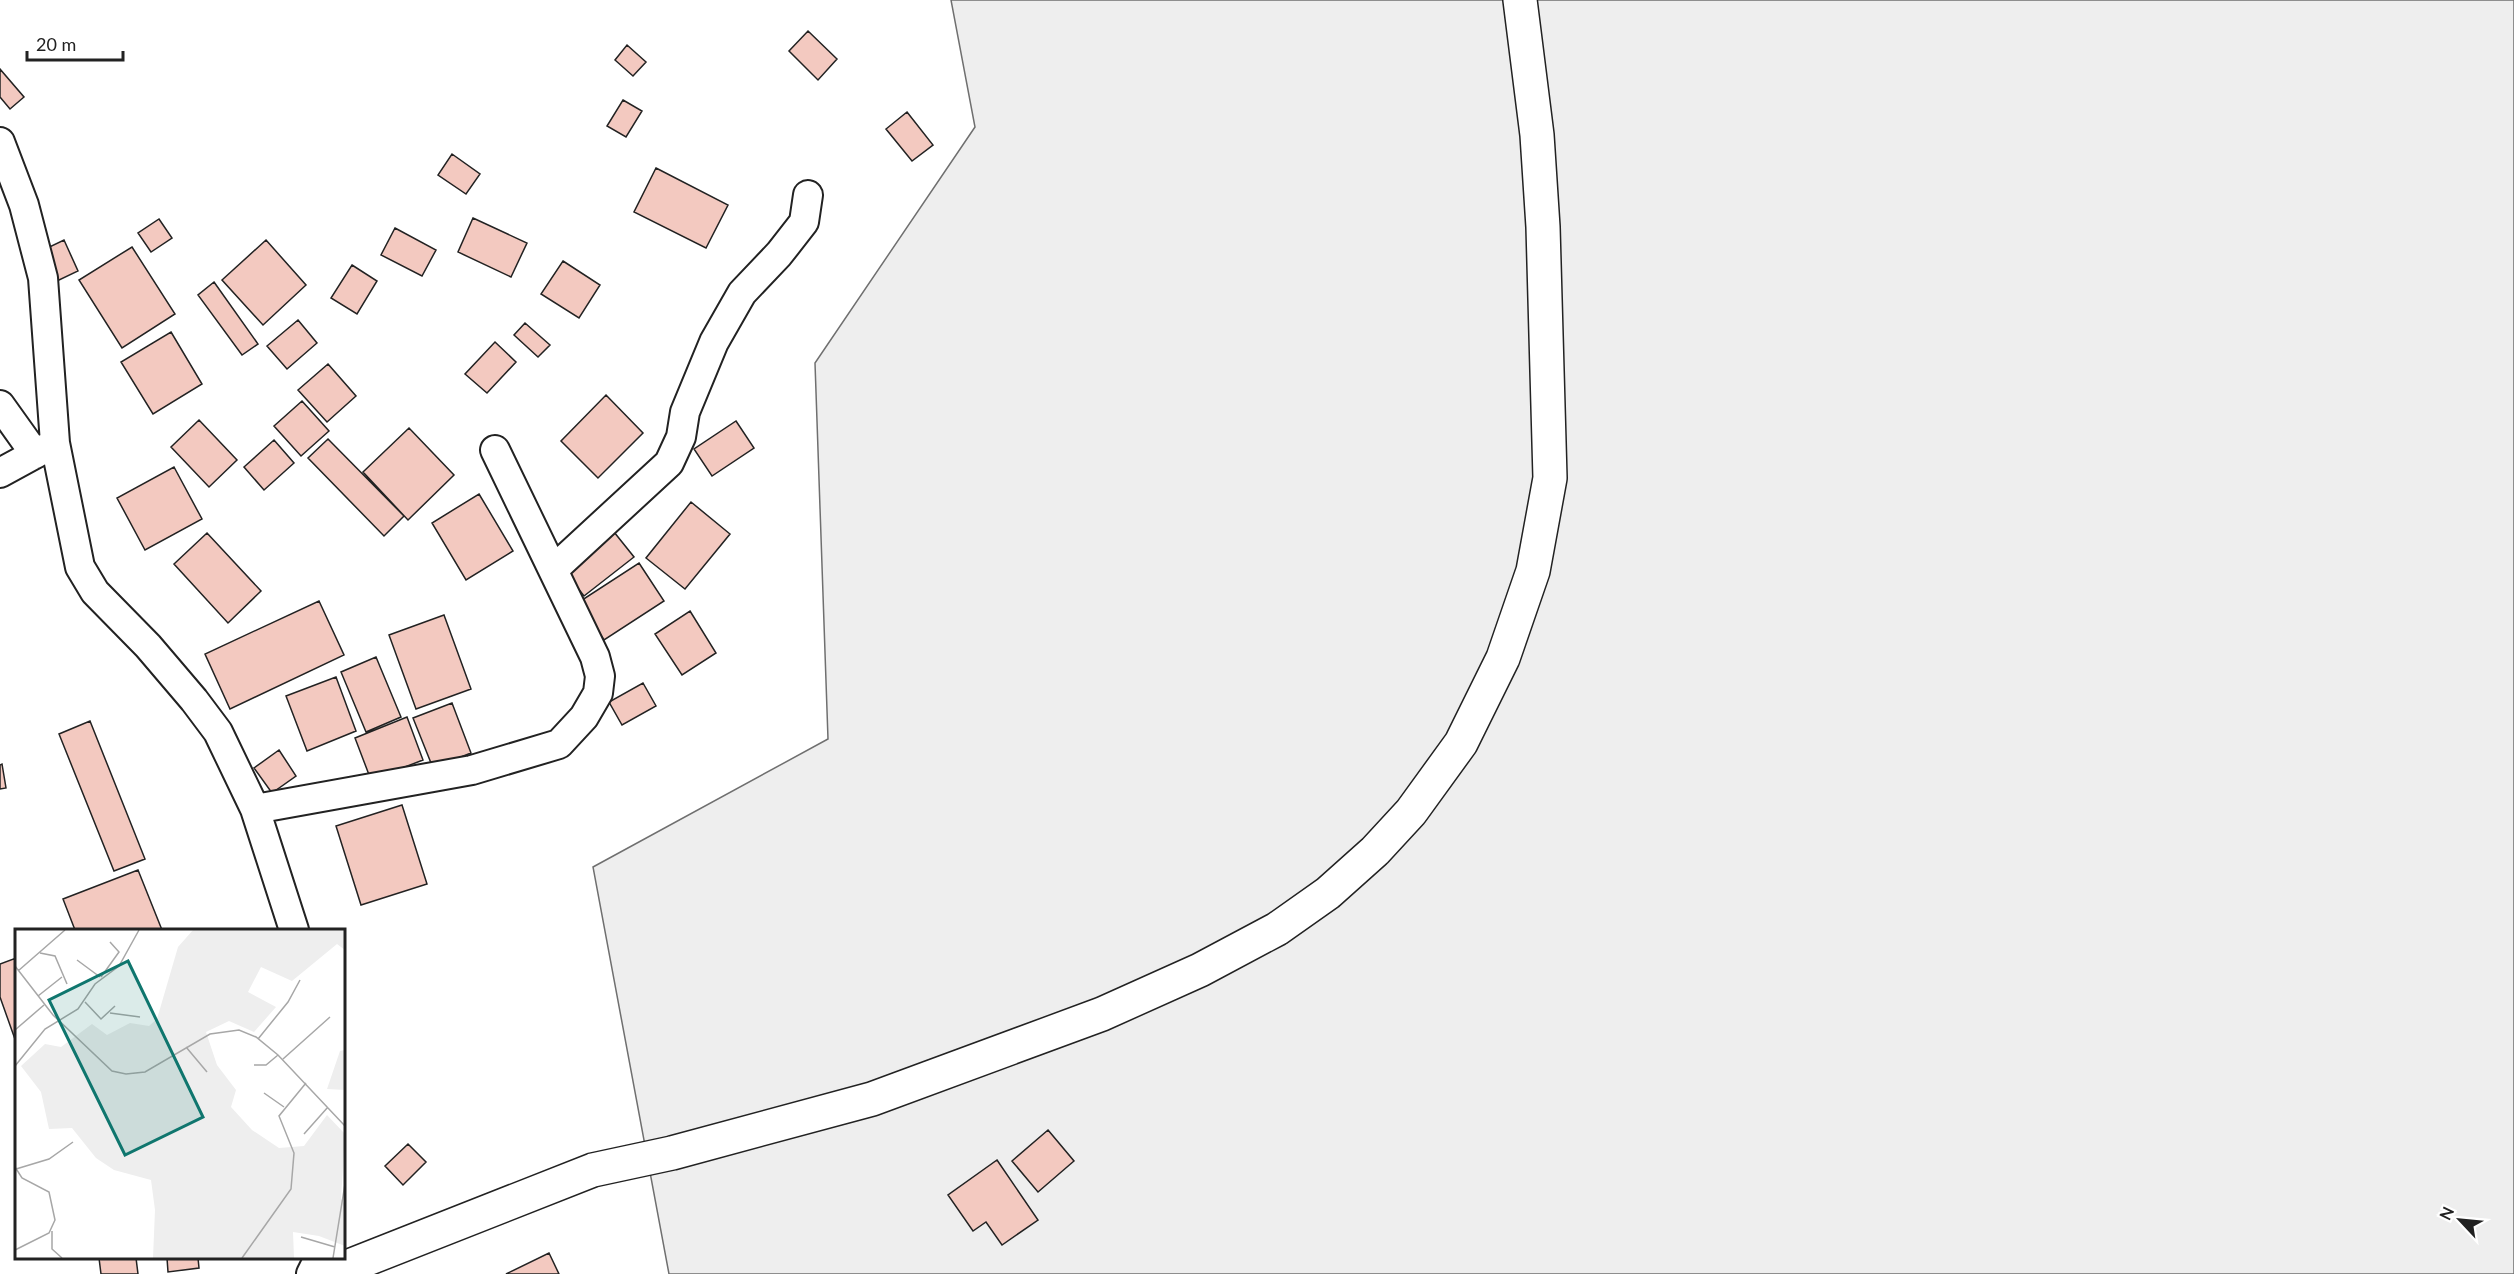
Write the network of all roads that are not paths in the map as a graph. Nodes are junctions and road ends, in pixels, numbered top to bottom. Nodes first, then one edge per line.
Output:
1 (1520, 0) edge
2 (0, 142) edge
3 (808, 195) dead end
4 (0, 405) edge
5 (45, 449) junction
6 (495, 450) dead end
7 (0, 473) edge
8 (553, 570) junction
9 (255, 809) junction
10 (294, 929) edge
11 (318, 1259) edge
12 (311, 1274) edge
13 (328, 1274) edge

1 - 13 street
2 - 5 street
3 - 8 street
4 - 5 street
5 - 7 street
5 - 9 street
6 - 8 street
8 - 9 street
9 - 10 street
11 - 12 street

